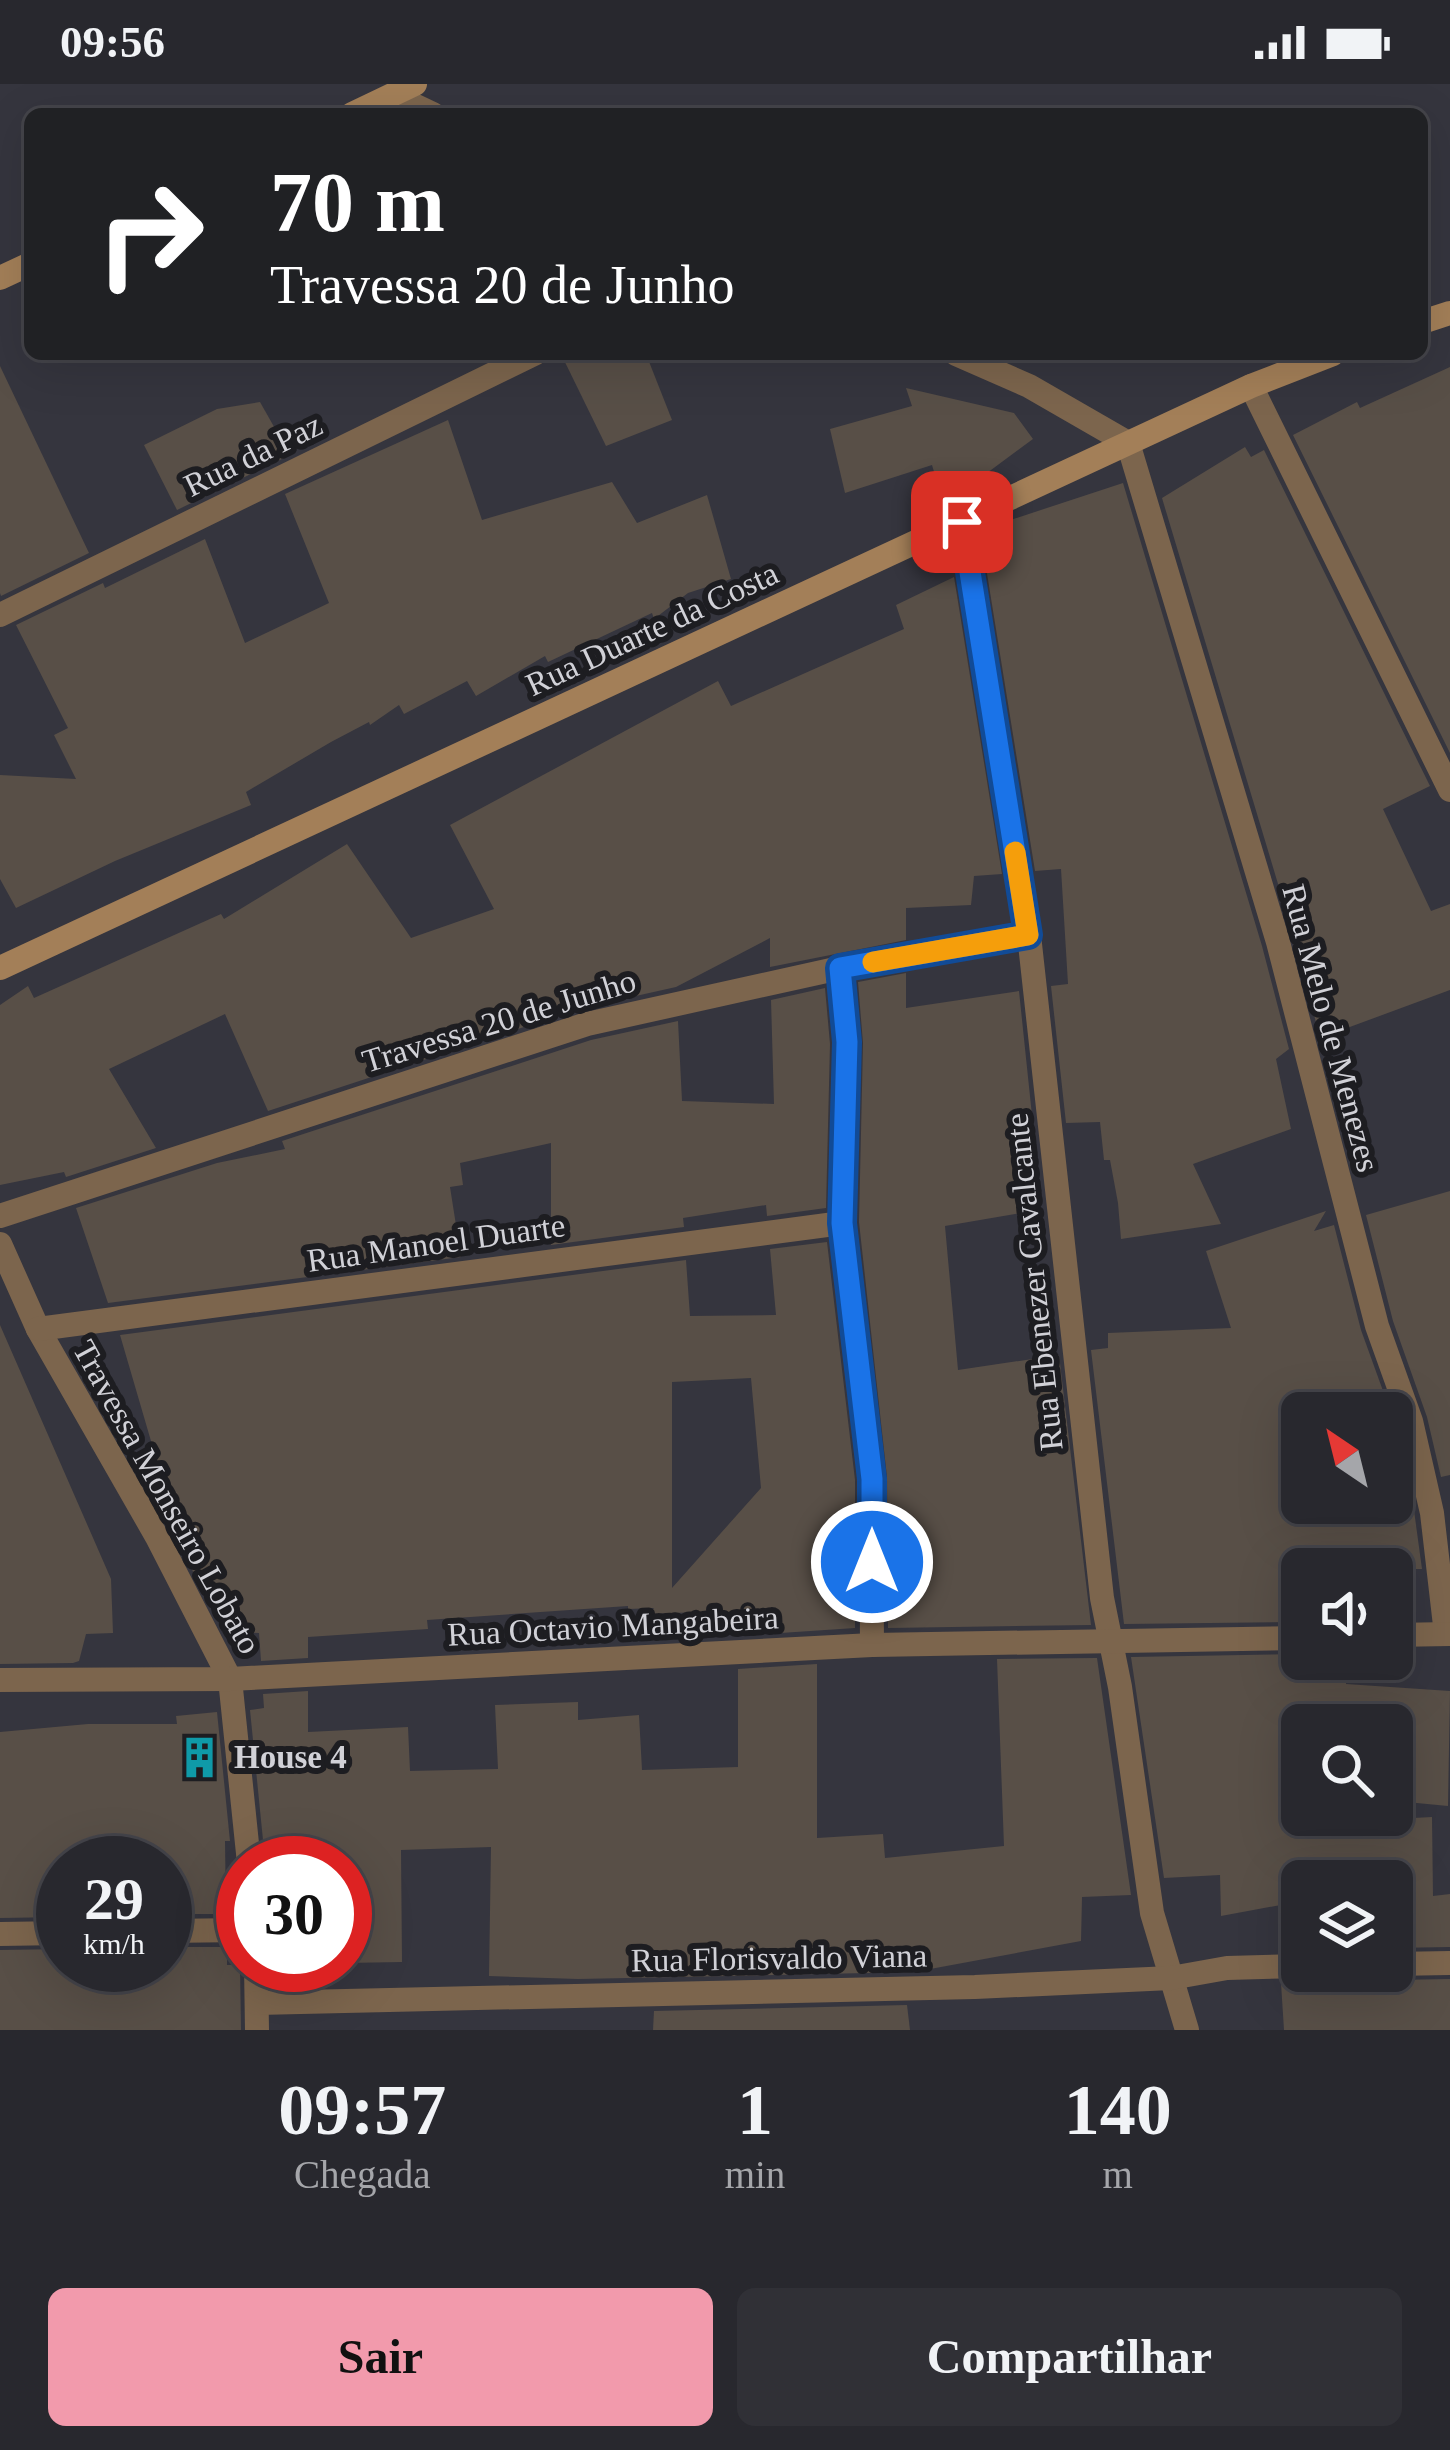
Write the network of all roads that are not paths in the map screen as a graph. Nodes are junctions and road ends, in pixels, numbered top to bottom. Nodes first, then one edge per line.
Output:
1 (404, 89) edge
2 (364, 108) edge
3 (522, 360) edge
4 (970, 360) edge
5 (1318, 360) edge
6 (1251, 386) junction
7 (1128, 443) junction
8 (962, 522) junction
9 (0, 615) edge
10 (1450, 790) edge
11 (1028, 935) junction
12 (0, 968) edge
13 (840, 968) junction
14 (0, 1216) edge
15 (842, 1223) junction
16 (0, 1244) edge
17 (38, 1329) junction
18 (1448, 1634) edge
19 (1413, 1635) edge
20 (1281, 1639) edge
21 (1109, 1643) junction
22 (872, 1645) junction
23 (230, 1679) junction
24 (0, 1680) edge
25 (245, 1836) edge
26 (36, 1933) edge
27 (0, 1934) edge
28 (1450, 1963) edge
29 (1413, 1964) edge
30 (1281, 1967) edge
31 (1172, 1978) junction
32 (257, 1992) edge
33 (257, 2003) junction
34 (257, 2030) edge
35 (1187, 2030) edge

1 - 2 main road
3 - 9 street, Rua da Paz
4 - 7 street
5 - 6 main road, Rua Duarte da Costa
6 - 7 main road, Rua Duarte da Costa
6 - 10 street
7 - 8 main road, Rua Duarte da Costa
7 - 18 street, Rua Melo de Menezes
8 - 11 street, Rua Ebenezer Cavalcante
8 - 12 main road, Rua Duarte da Costa
11 - 13 street, Travessa 20 de Junho
11 - 21 street, Rua Ebenezer Cavalcante
13 - 14 street, Travessa 20 de Junho
13 - 15 street
15 - 17 street, Rua Manoel Duarte
15 - 22 street
16 - 17 street, Travessa Monseiro Lobato
17 - 23 street, Travessa Monseiro Lobato
18 - 19 street
20 - 21 street, Rua Octavio Mangabeira
21 - 22 street, Rua Octavio Mangabeira
21 - 31 street, Rua Ebenezer Cavalcante
22 - 23 street, Rua Octavio Mangabeira
23 - 24 street, Rua Octavio Mangabeira
23 - 25 street, Travessa Monseiro Lobato
26 - 27 street
28 - 29 street
30 - 31 street, Rua Florisvaldo Viana
31 - 33 street, Rua Florisvaldo Viana
31 - 35 street, Rua Ebenezer Cavalcante
32 - 33 street
33 - 34 street

